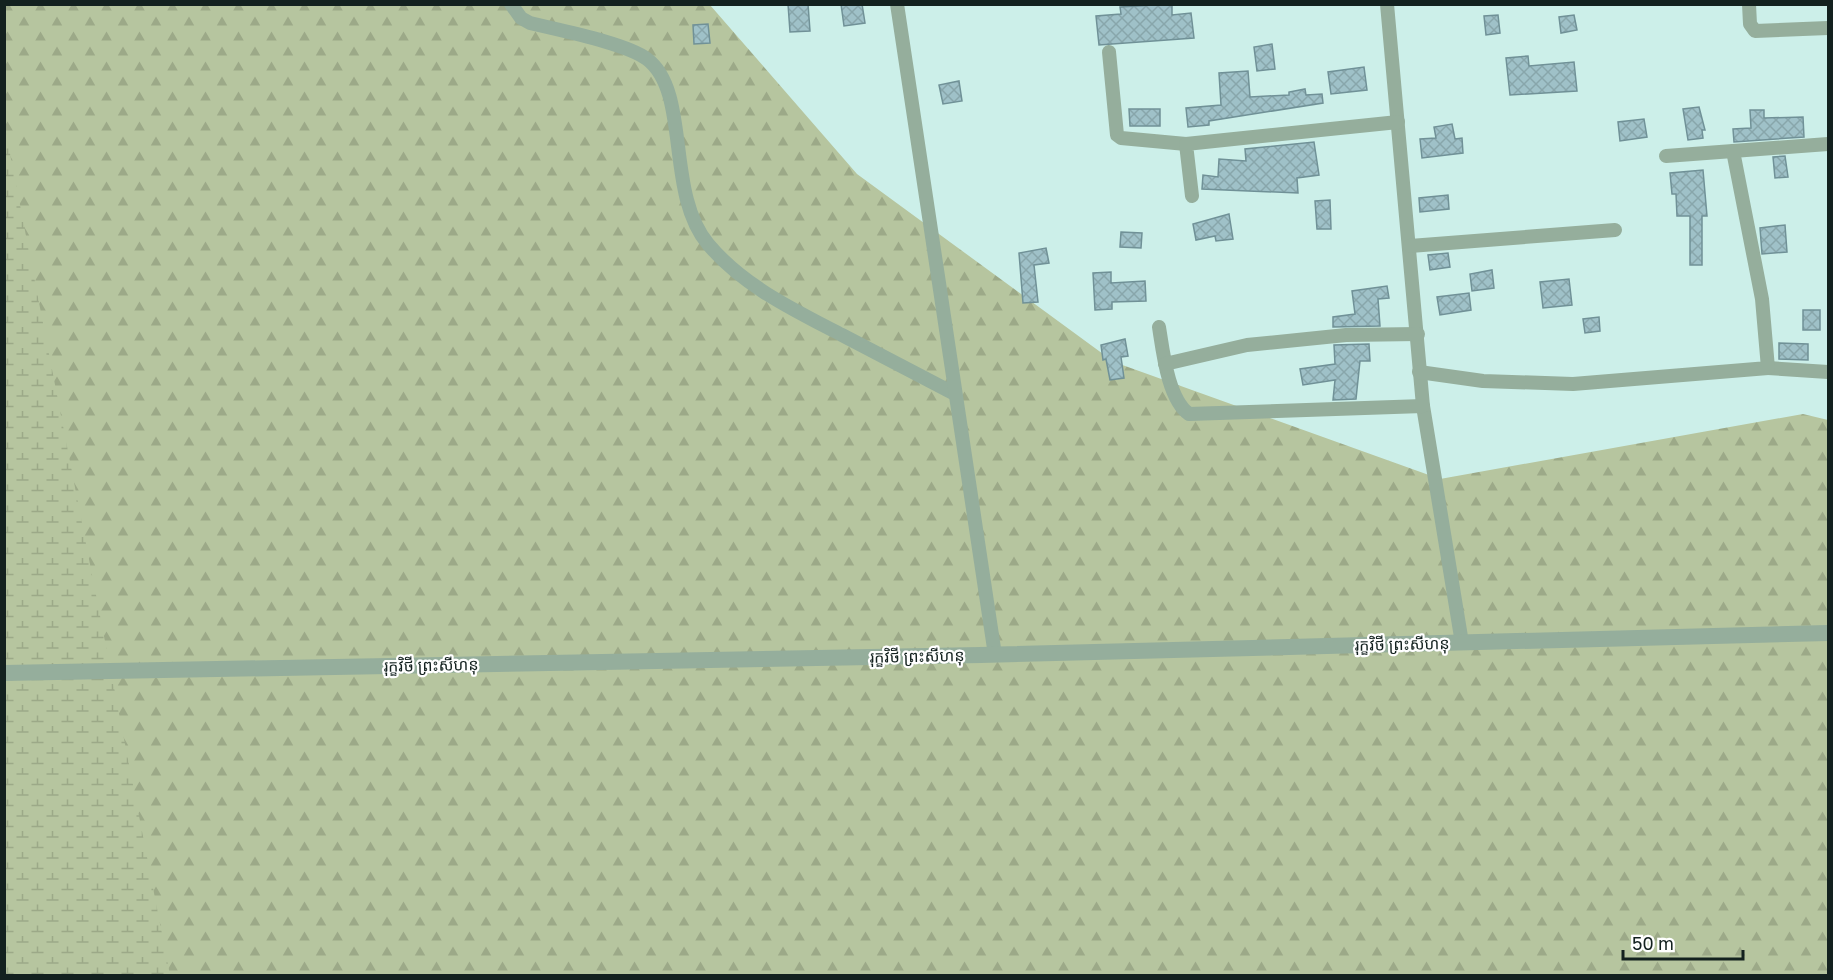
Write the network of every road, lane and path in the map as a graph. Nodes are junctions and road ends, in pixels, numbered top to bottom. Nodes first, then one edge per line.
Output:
1 (511, 4) edge
2 (897, 4) edge
3 (1386, 4) edge
4 (1749, 4) edge
5 (1828, 28) edge
6 (1109, 52) dead end
7 (1398, 122) junction
8 (1186, 144) junction
9 (1828, 144) edge
10 (1733, 151) junction
11 (1666, 156) dead end
12 (1192, 196) dead end
13 (1615, 230) dead end
14 (1410, 246) junction
15 (1159, 327) dead end
16 (1418, 334) junction
17 (1165, 364) junction
18 (1768, 368) junction
19 (1419, 372) junction
20 (1828, 372) edge
21 (955, 394) junction
22 (1423, 406) junction
23 (1828, 633) edge
24 (1462, 643) junction
25 (995, 655) junction
26 (4, 673) edge

1 - 21 street
2 - 21 street
3 - 7 street
4 - 5 street
6 - 8 street
7 - 8 street
7 - 14 street
8 - 12 street
9 - 10 street
10 - 11 street
10 - 18 street
13 - 14 street
14 - 16 street
15 - 17 street
16 - 17 street
16 - 19 street
17 - 22 street
18 - 19 street
18 - 20 street
19 - 22 street
21 - 25 street
22 - 24 street
23 - 24 street, រុក្ខវិថី ព្រះសីហនុ
24 - 25 street, រុក្ខវិថី ព្រះសីហនុ
25 - 26 street, រុក្ខវិថី ព្រះសីហនុ

